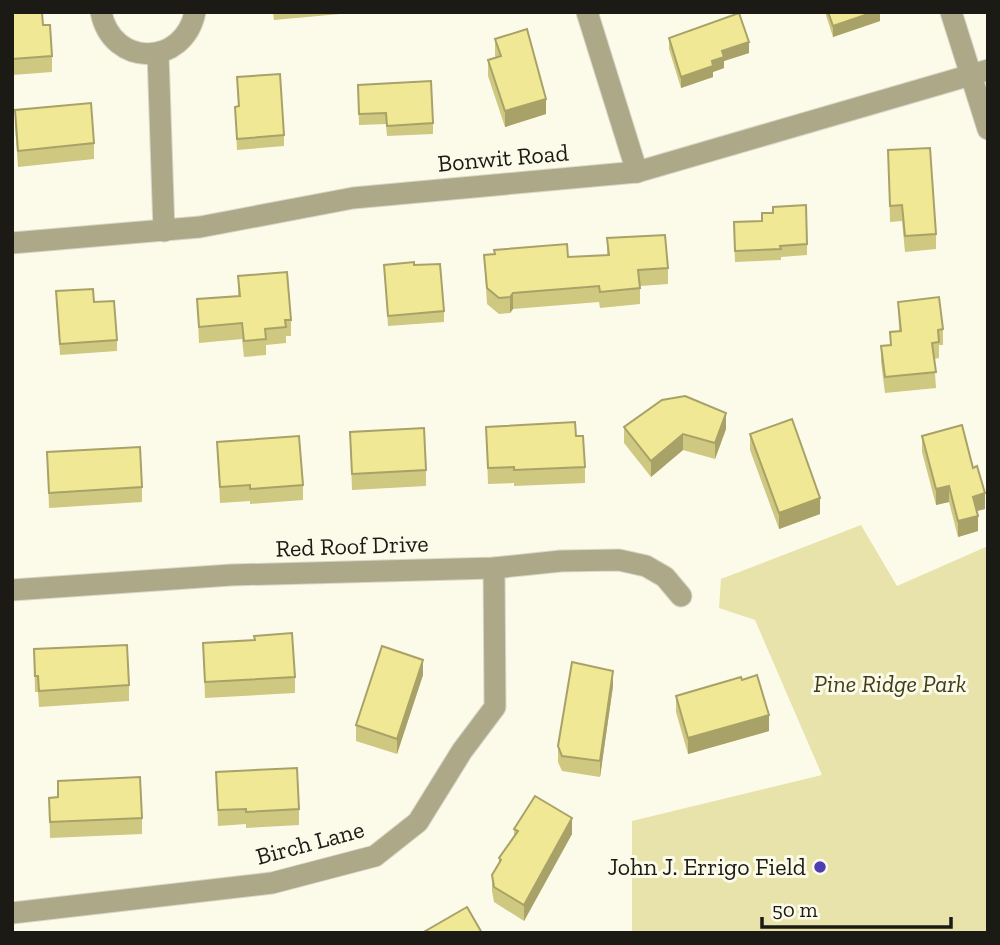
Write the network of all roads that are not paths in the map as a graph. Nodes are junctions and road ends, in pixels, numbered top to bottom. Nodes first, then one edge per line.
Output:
1 (101, 12) edge
2 (195, 12) edge
3 (587, 12) edge
4 (951, 12) edge
5 (158, 54) junction
6 (979, 72) edge
7 (988, 129) edge
8 (637, 172) junction
9 (164, 231) junction
10 (12, 243) edge
11 (494, 568) junction
12 (12, 590) edge
13 (681, 596) dead end
14 (12, 914) edge

1 - 5 street
2 - 5 street
3 - 8 street
4 - 6 street
5 - 9 street
6 - 7 street
6 - 8 street, Bonwit Road
8 - 9 street, Bonwit Road
9 - 10 street, Bonwit Road
11 - 12 street, Red Roof Drive
11 - 13 street, Red Roof Drive
11 - 14 street, Birch Lane

